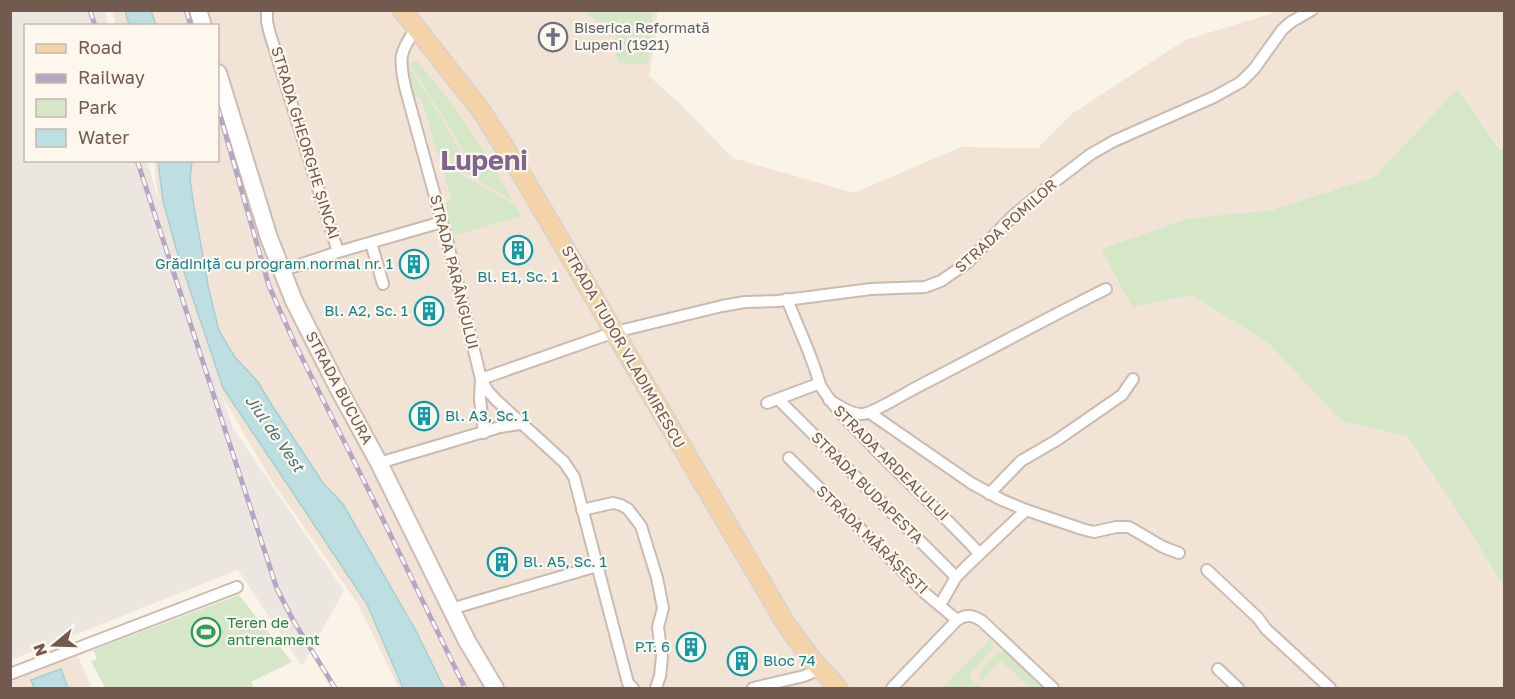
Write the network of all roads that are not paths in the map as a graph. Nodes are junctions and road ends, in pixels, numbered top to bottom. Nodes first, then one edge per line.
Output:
1 (267, 10) edge
2 (402, 10) edge
3 (1312, 10) edge
4 (416, 29) junction
5 (219, 76) edge
6 (442, 222) junction
7 (371, 243) junction
8 (338, 252) junction
9 (281, 271) junction
10 (383, 284) dead end
11 (1106, 288) dead end
12 (787, 299) junction
13 (615, 332) junction
14 (481, 379) junction
15 (1133, 379) dead end
16 (820, 384) junction
17 (779, 400) junction
18 (829, 400) junction
19 (767, 404) dead end
20 (870, 413) junction
21 (520, 424) junction
22 (484, 433) junction
23 (789, 458) dead end
24 (379, 463) junction
25 (989, 494) junction
26 (582, 510) junction
27 (1026, 510) junction
28 (979, 554) junction
29 (1179, 554) dead end
30 (597, 566) junction
31 (1208, 570) dead end
32 (956, 577) junction
33 (237, 587) dead end
34 (940, 605) junction
35 (451, 609) junction
36 (960, 618) junction
37 (820, 669) junction
38 (1218, 669) dead end
39 (10, 674) edge
40 (495, 688) edge
41 (633, 688) edge
42 (656, 688) edge
43 (753, 688) edge
44 (838, 688) edge
45 (892, 688) edge
46 (1053, 688) edge
47 (1238, 688) edge
48 (1330, 688) edge

1 - 8 street, STRADA GHEORGHE ȘINCAI
2 - 4 main road, STRADA TUDOR VLADIMIRESCU
3 - 12 street, STRADA POMILOR
4 - 6 street, STRADA PARÂNGULUI
4 - 13 main road, STRADA TUDOR VLADIMIRESCU
5 - 9 main road, STRADA BUCURA
6 - 7 street
6 - 14 street, STRADA PARÂNGULUI
7 - 8 street
7 - 10 street
8 - 9 street, STRADA GHEORGHE ȘINCAI
9 - 24 main road, STRADA BUCURA
11 - 20 street
12 - 13 street, STRADA POMILOR
12 - 16 street, STRADA ARDEALULUI
13 - 14 street
13 - 37 main road, STRADA TUDOR VLADIMIRESCU
14 - 21 street, STRADA PARÂNGULUI
14 - 22 street, STRADA PARÂNGULUI
15 - 25 street
16 - 17 street
16 - 18 street, STRADA ARDEALULUI
17 - 19 street
17 - 32 street, STRADA BUDAPESTA
18 - 20 street
18 - 28 street, STRADA ARDEALULUI
20 - 25 street
21 - 22 street
21 - 26 street, STRADA PARÂNGULUI
22 - 24 street
23 - 34 street, STRADA MĂRĂȘEȘTI
24 - 35 main road, STRADA BUCURA
25 - 27 street
26 - 30 street, STRADA PARÂNGULUI
26 - 42 street
27 - 28 street
27 - 29 street
28 - 32 street
30 - 35 street
30 - 41 street, STRADA PARÂNGULUI
31 - 48 street
32 - 34 street
33 - 39 street
34 - 36 street, STRADA MĂRĂȘEȘTI
35 - 40 main road, STRADA BUCURA
36 - 45 street
36 - 46 street
37 - 43 street
37 - 44 main road, STRADA TUDOR VLADIMIRESCU
38 - 47 street

